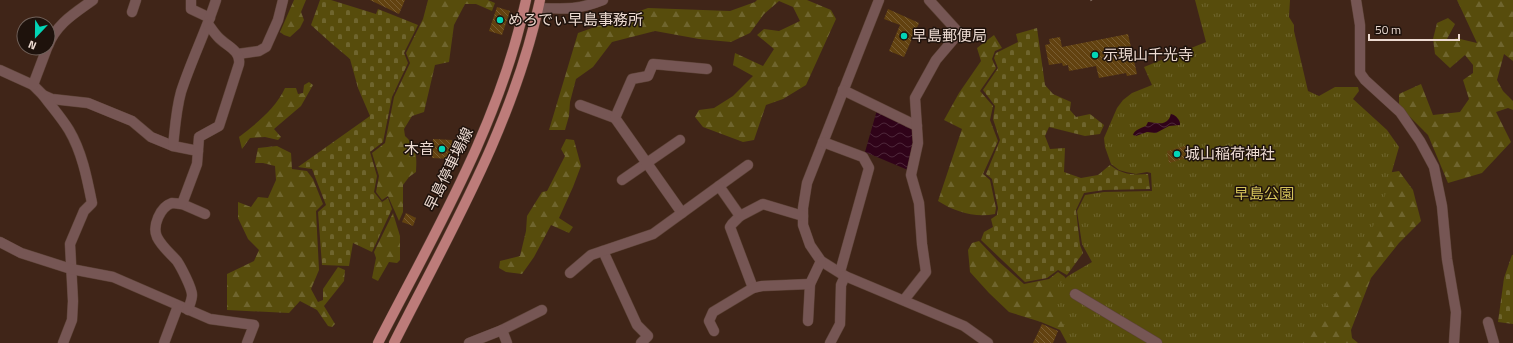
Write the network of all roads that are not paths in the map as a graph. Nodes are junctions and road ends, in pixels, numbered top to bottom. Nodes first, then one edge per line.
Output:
1 (93, 0) edge
2 (136, 0) edge
3 (191, 0) edge
4 (216, 0) edge
5 (283, 0) edge
6 (526, 0) edge
7 (603, 0) edge
8 (879, 0) edge
9 (929, 0) edge
10 (1356, 0) edge
11 (539, 4) edge
12 (132, 12) dead end
13 (209, 21) junction
14 (56, 32) edge
15 (238, 54) junction
16 (45, 56) edge
17 (708, 69) dead end
18 (0, 70) edge
19 (33, 86) junction
20 (843, 90) junction
21 (43, 95) junction
22 (580, 105) dead end
23 (615, 118) junction
24 (917, 126) junction
25 (680, 140) dead end
26 (823, 142) junction
27 (173, 146) junction
28 (198, 151) junction
29 (647, 163) junction
30 (748, 165) dead end
31 (622, 180) dead end
32 (719, 186) junction
33 (182, 204) junction
34 (682, 213) junction
35 (205, 214) dead end
36 (740, 216) junction
37 (803, 216) junction
38 (0, 242) edge
39 (603, 251) junction
40 (820, 261) junction
41 (71, 269) junction
42 (570, 273) dead end
43 (842, 274) junction
44 (810, 284) junction
45 (753, 288) junction
46 (1075, 294) dead end
47 (904, 300) junction
48 (183, 308) junction
49 (542, 310) dead end
50 (808, 321) dead end
51 (1488, 322) dead end
52 (502, 330) junction
53 (714, 331) dead end
54 (63, 343) edge
55 (164, 343) edge
56 (247, 343) edge
57 (378, 343) edge
58 (394, 343) edge
59 (469, 343) edge
60 (507, 343) edge
61 (641, 343) edge
62 (830, 343) edge
63 (988, 343) edge
64 (1157, 343) edge
65 (1454, 343) edge
66 (1494, 343) edge

1 - 14 street
2 - 12 street
3 - 13 street
4 - 13 street
5 - 15 street
6 - 57 main road, 早島停車場線
7 - 11 street
8 - 20 street
9 - 24 street
10 - 65 street
11 - 58 main road, 早島停車場線
13 - 15 street
13 - 27 street
15 - 28 street
16 - 19 street
17 - 23 street
18 - 19 street
19 - 21 street
20 - 24 street
20 - 26 street
21 - 27 street
21 - 41 street
22 - 23 street
23 - 29 street
24 - 47 street
25 - 29 street
26 - 37 street
26 - 43 street
27 - 28 street
28 - 33 street
29 - 31 street
29 - 34 street
30 - 32 street
32 - 34 street
32 - 36 street
33 - 35 street
33 - 48 street
34 - 39 street
36 - 37 street
36 - 45 street
37 - 40 street
38 - 41 street
39 - 42 street
39 - 61 street
40 - 43 street
40 - 44 street
41 - 48 street
41 - 54 street
43 - 47 street
43 - 62 street
44 - 45 street
44 - 50 street
45 - 53 street
46 - 64 street
47 - 63 street
48 - 55 street
48 - 56 street
49 - 52 street
51 - 66 street
52 - 59 street
52 - 60 street

